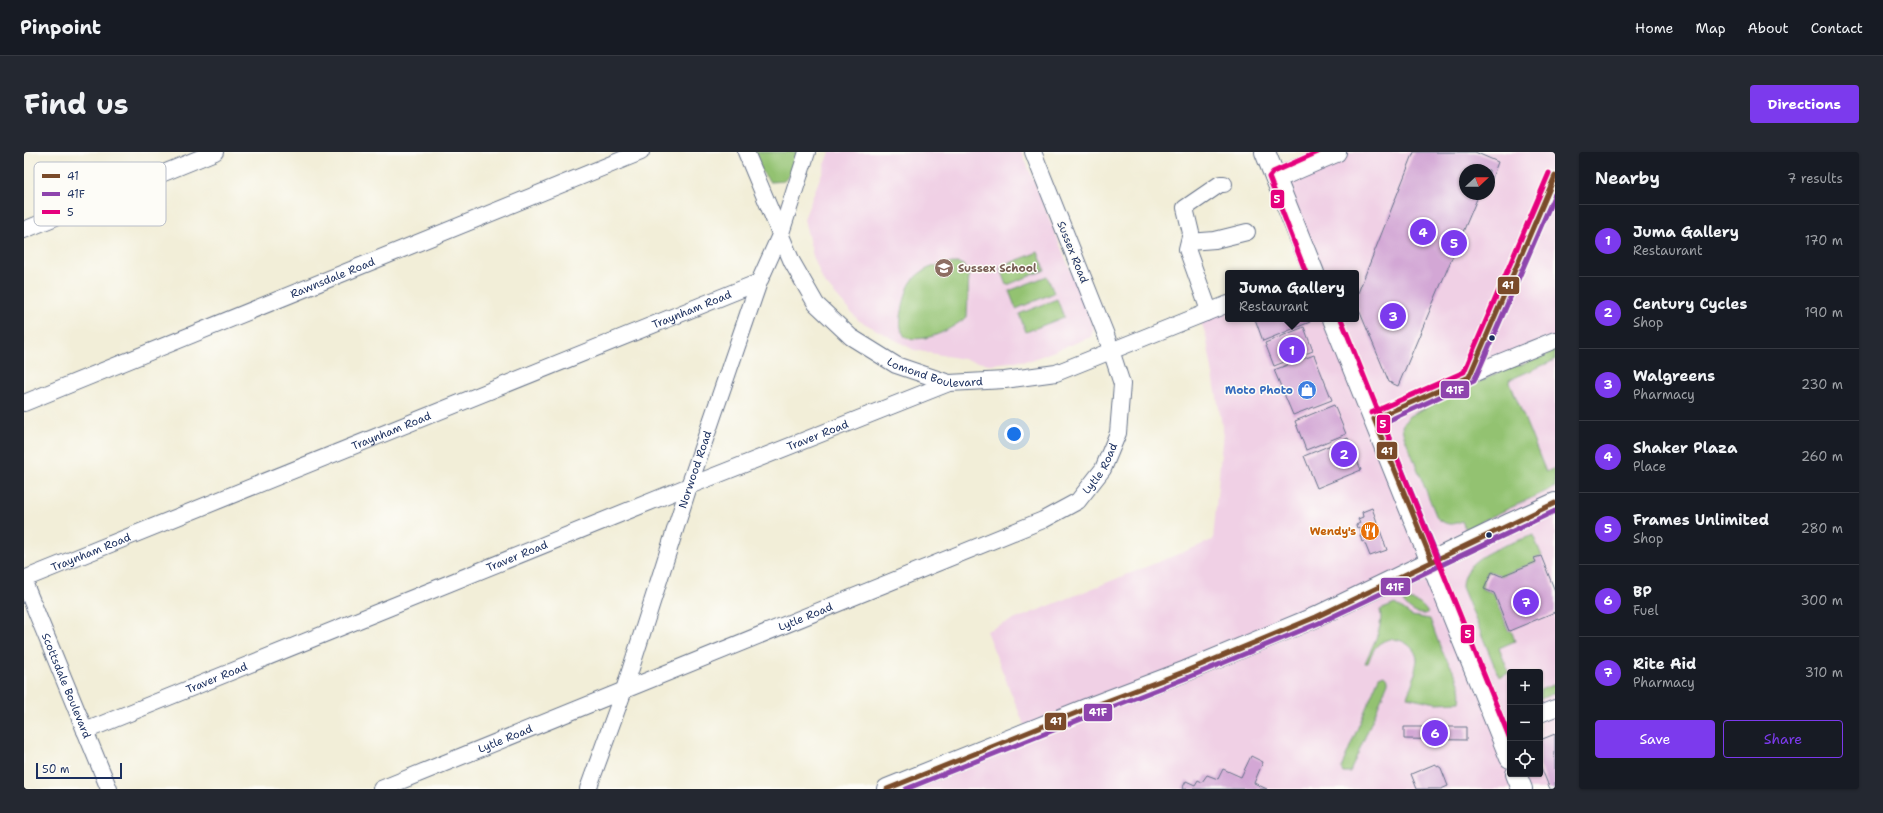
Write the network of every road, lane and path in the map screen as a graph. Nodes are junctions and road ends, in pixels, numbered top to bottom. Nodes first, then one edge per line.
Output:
1 (215, 152) edge
2 (641, 152) edge
3 (746, 152) edge
4 (807, 152) edge
5 (1033, 152) edge
6 (1265, 152) edge
7 (1336, 152) edge
8 (166, 172) edge
9 (1276, 178) junction
10 (1224, 184) dead end
11 (34, 226) edge
12 (24, 230) edge
13 (1247, 232) dead end
14 (780, 235) junction
15 (1189, 242) junction
16 (1310, 270) edge
17 (759, 282) junction
18 (1225, 305) edge
19 (1206, 313) junction
20 (1334, 322) edge
21 (1555, 340) edge
22 (1112, 351) junction
23 (949, 383) junction
24 (24, 403) edge
25 (1374, 419) junction
26 (689, 486) junction
27 (1555, 503) edge
28 (1432, 561) junction
29 (24, 580) edge
30 (624, 690) junction
31 (1555, 708) edge
32 (1543, 713) edge
33 (1505, 728) edge
34 (85, 731) junction
35 (1507, 741) edge
36 (1517, 777) edge
37 (109, 789) edge
38 (381, 789) edge
39 (588, 789) edge
40 (887, 789) edge
41 (1522, 789) edge

1 - 8 street
2 - 24 street, Rawnsdale Road
3 - 14 street, Lomond Boulevard
4 - 14 street, Norwood Road
5 - 22 street, Sussex Road
6 - 9 main road
7 - 9 main road
9 - 16 main road
10 - 15 street
11 - 12 street
13 - 15 street
14 - 17 street, Norwood Road
14 - 23 street, Lomond Boulevard
15 - 19 street
17 - 26 street, Norwood Road
17 - 29 street, Traynham Road
18 - 19 street, Lomond Boulevard
19 - 22 street, Lomond Boulevard
20 - 25 main road
21 - 25 street
22 - 23 street, Lomond Boulevard
22 - 30 street, Lytle Road
23 - 26 street, Traver Road
25 - 28 main road
26 - 30 street, Norwood Road
26 - 34 street, Traver Road
27 - 28 main road
28 - 33 main road
28 - 40 main road
29 - 34 street, Scottsdale Boulevard
30 - 38 street, Lytle Road
30 - 39 street, Norwood Road
31 - 32 street
33 - 35 main road
34 - 37 street, Scottsdale Boulevard
36 - 41 main road

